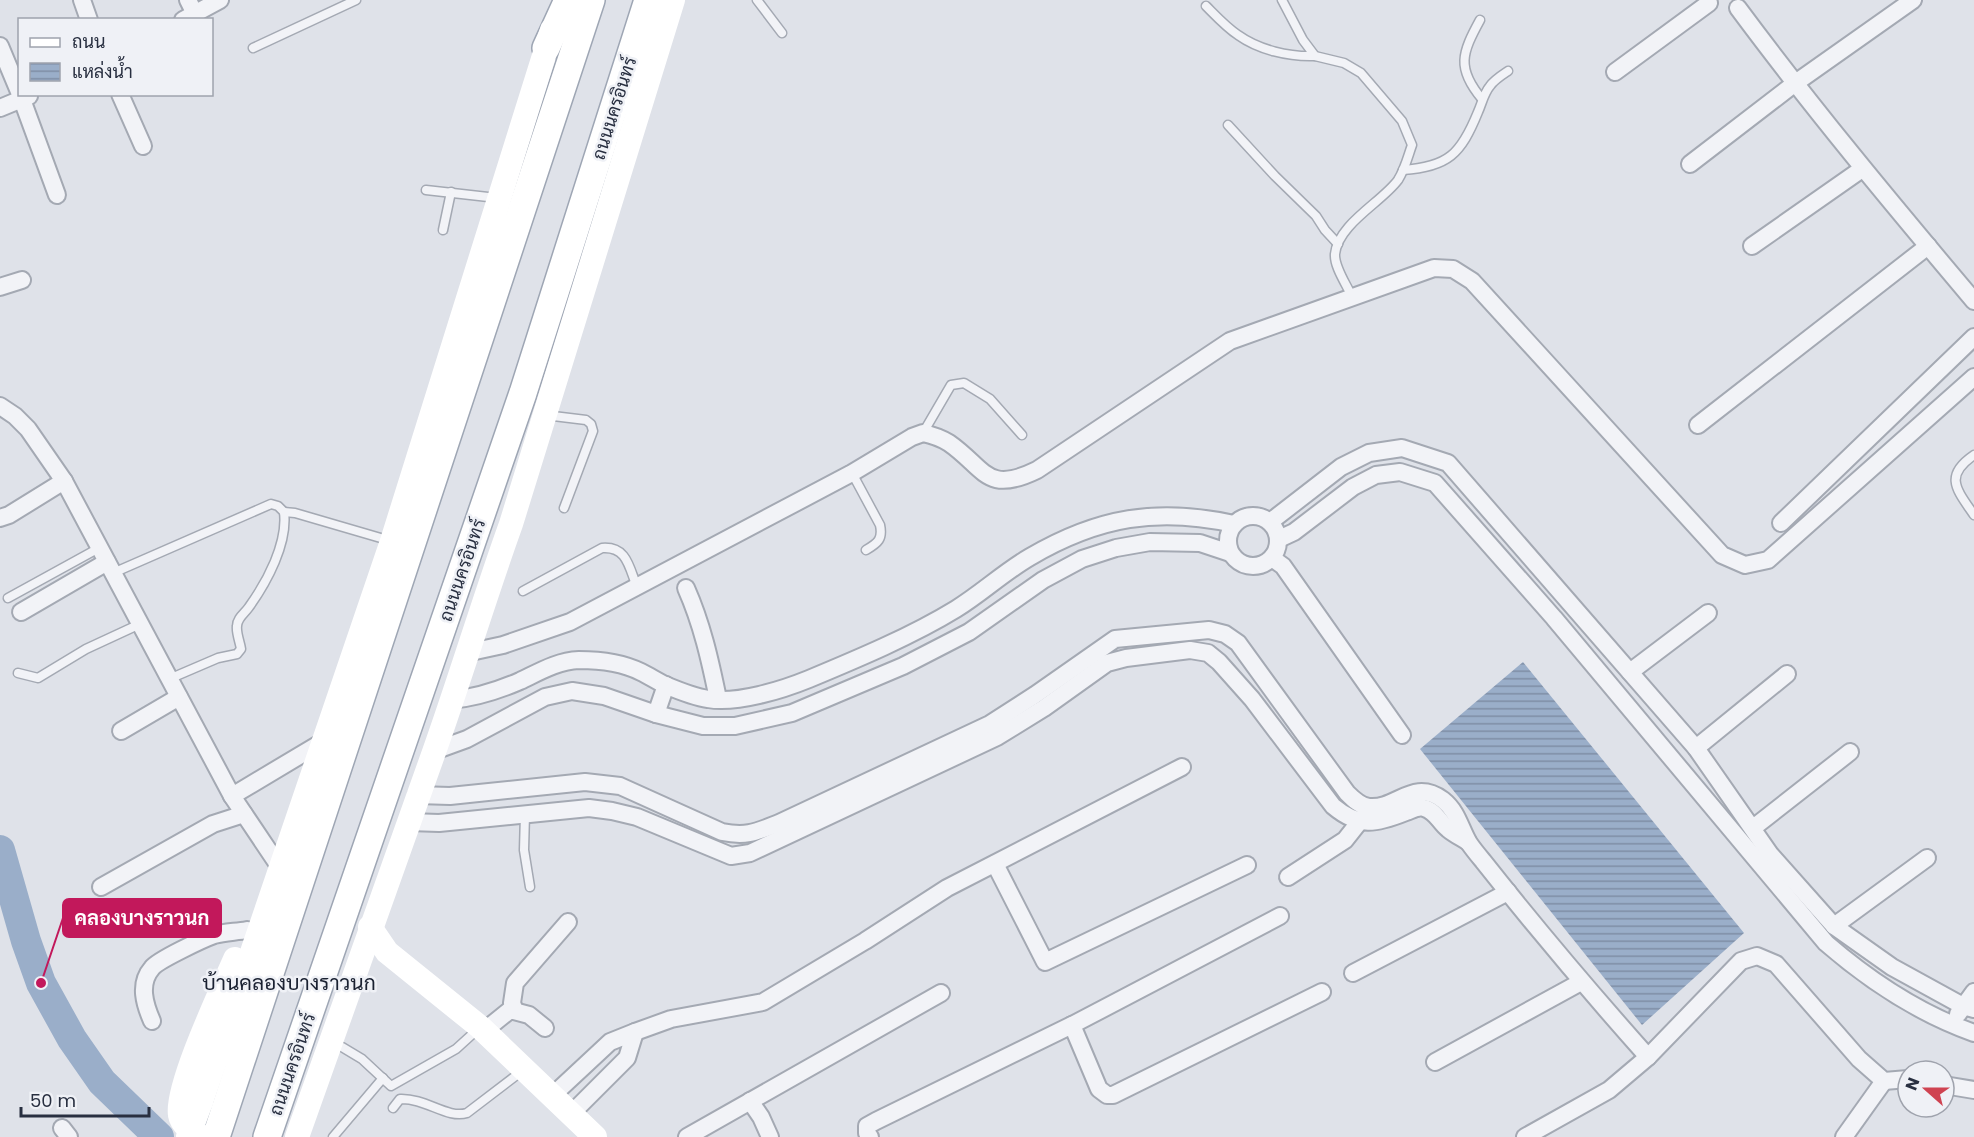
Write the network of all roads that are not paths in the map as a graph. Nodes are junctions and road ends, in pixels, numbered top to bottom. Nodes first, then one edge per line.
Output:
1 (82, 0) edge
2 (220, 0) edge
3 (356, 0) edge
4 (562, 0) edge
5 (568, 0) edge
6 (591, 0) edge
7 (648, 0) edge
8 (673, 0) edge
9 (757, 0) edge
10 (1282, 0) edge
11 (1913, 0) edge
12 (1709, 2) edge
13 (1741, 4) edge
14 (1206, 6) dead end
15 (188, 11) edge
16 (88, 18) edge
17 (1480, 20) dead end
18 (782, 33) dead end
19 (0, 46) edge
20 (253, 48) dead end
21 (546, 48) junction
22 (1315, 56) junction
23 (1508, 71) dead end
24 (1615, 72) dead end
25 (1794, 84) junction
26 (18, 85) edge
27 (23, 96) edge
28 (121, 96) edge
29 (1482, 99) junction
30 (0, 108) edge
31 (1228, 125) dead end
32 (143, 146) dead end
33 (1690, 164) dead end
34 (1862, 169) junction
35 (1403, 170) junction
36 (426, 190) dead end
37 (451, 192) junction
38 (57, 195) dead end
39 (498, 198) junction
40 (443, 230) dead end
41 (1338, 244) junction
42 (1752, 246) dead end
43 (1928, 246) junction
44 (22, 280) dead end
45 (0, 287) edge
46 (1352, 297) junction
47 (1974, 301) edge
48 (1974, 338) edge
49 (1974, 377) edge
50 (0, 406) edge
51 (545, 415) junction
52 (7, 420) edge
53 (1698, 425) dead end
54 (923, 433) junction
55 (1022, 435) dead end
56 (1974, 455) edge
57 (852, 473) junction
58 (64, 481) junction
59 (564, 508) dead end
60 (284, 512) junction
61 (1974, 515) edge
62 (0, 518) edge
63 (1270, 522) junction
64 (1781, 523) dead end
65 (1234, 524) junction
66 (1071, 535) junction
67 (1278, 539) junction
68 (392, 541) junction
69 (866, 550) dead end
70 (1230, 552) junction
71 (1272, 558) junction
72 (1082, 559) junction
73 (106, 561) junction
74 (638, 587) junction
75 (686, 588) dead end
76 (523, 591) dead end
77 (8, 598) dead end
78 (1572, 603) junction
79 (21, 612) dead end
80 (1708, 613) dead end
81 (1554, 618) junction
82 (140, 624) junction
83 (466, 653) junction
84 (1630, 672) junction
85 (18, 673) dead end
86 (1787, 674) dead end
87 (809, 678) junction
88 (169, 679) junction
89 (518, 682) junction
90 (666, 685) junction
91 (1270, 688) junction
92 (179, 696) junction
93 (718, 699) junction
94 (1252, 699) junction
95 (451, 700) junction
96 (1039, 702) junction
97 (820, 703) junction
98 (525, 708) junction
99 (656, 714) junction
100 (121, 731) dead end
101 (1402, 735) dead end
102 (324, 741) junction
103 (1696, 748) junction
104 (434, 752) junction
105 (1850, 752) dead end
106 (1182, 766) dead end
107 (563, 785) junction
108 (417, 795) junction
109 (232, 796) junction
110 (1370, 807) junction
111 (565, 811) junction
112 (244, 814) junction
113 (525, 814) junction
114 (409, 822) junction
115 (1360, 822) junction
116 (1753, 828) junction
117 (783, 830) junction
118 (1468, 842) junction
119 (1927, 858) dead end
120 (995, 864) junction
121 (1246, 865) dead end
122 (280, 873) junction
123 (1288, 877) dead end
124 (101, 887) dead end
125 (530, 887) dead end
126 (1508, 892) junction
127 (1280, 916) dead end
128 (568, 921) dead end
129 (1834, 926) junction
130 (370, 927) junction
131 (247, 930) junction
132 (361, 952) junction
133 (1353, 973) dead end
134 (1581, 982) junction
135 (1322, 992) dead end
136 (1974, 992) edge
137 (941, 993) dead end
138 (1968, 1008) edge
139 (515, 1011) junction
140 (152, 1021) dead end
141 (1951, 1024) junction
142 (1072, 1025) junction
143 (545, 1028) dead end
144 (482, 1029) junction
145 (635, 1032) junction
146 (1974, 1033) edge
147 (342, 1047) junction
148 (1648, 1057) junction
149 (1435, 1062) dead end
150 (525, 1069) junction
151 (383, 1078) junction
152 (1896, 1080) edge
153 (1884, 1081) junction
154 (391, 1086) junction
155 (1956, 1087) edge
156 (1974, 1090) edge
157 (552, 1096) junction
158 (400, 1099) junction
159 (750, 1101) junction
160 (393, 1108) dead end
161 (571, 1114) junction
162 (214, 1117) edge
163 (188, 1137) edge
164 (202, 1137) edge
165 (267, 1137) edge
166 (297, 1137) edge
167 (314, 1137) edge
168 (333, 1137) edge
169 (595, 1137) edge
170 (687, 1137) edge
171 (770, 1137) edge
172 (870, 1137) edge
173 (1525, 1137) edge
174 (1844, 1137) edge

1 - 16 street
2 - 15 street
3 - 20 lane
4 - 21 main road
5 - 21 main road
6 - 162 main road
7 - 165 main road, ถนนนครอินทร์
8 - 51 main road, ถนนนครอินทร์
9 - 18 lane
10 - 22 lane
11 - 25 street
12 - 13 street
12 - 24 street
13 - 25 street
14 - 22 lane
17 - 29 lane
19 - 26 street
21 - 39 main road
22 - 35 lane
23 - 29 lane
25 - 33 street
25 - 34 street
27 - 30 street
27 - 38 street
28 - 32 street
29 - 35 lane
31 - 41 lane
34 - 42 street
34 - 43 street
35 - 41 lane
36 - 37 lane
37 - 39 lane
37 - 40 lane
39 - 68 main road
41 - 46 lane
43 - 47 street
43 - 53 street
44 - 45 street
46 - 49 street
46 - 54 street
48 - 64 street
50 - 52 street
51 - 59 lane
51 - 83 main road, ถนนนครอินทร์
52 - 58 street
54 - 55 lane
54 - 57 street
56 - 61 lane
57 - 69 lane
57 - 74 street
58 - 62 street
58 - 73 street
60 - 68 lane
60 - 73 lane
60 - 88 lane
63 - 65 street
63 - 67 street
63 - 78 street
65 - 66 street
65 - 70 street
66 - 72 street
66 - 87 street
67 - 71 street
67 - 81 street
68 - 102 main road
70 - 71 street
70 - 72 street
71 - 101 street
72 - 97 street
73 - 77 lane
73 - 79 street
73 - 82 street
74 - 76 lane
74 - 83 street
75 - 93 street
78 - 81 street
78 - 84 street
80 - 84 street
81 - 141 street
82 - 85 lane
82 - 88 street
83 - 95 main road, ถนนนครอินทร์
84 - 103 street
86 - 103 street
87 - 93 street
87 - 97 street
88 - 92 street
89 - 90 street
89 - 95 street
89 - 98 street
90 - 93 street
90 - 99 street
91 - 94 street
91 - 96 street
91 - 110 street
92 - 100 street
92 - 109 street
94 - 96 street
94 - 115 street
95 - 104 main road, ถนนนครอินทร์
96 - 117 street
97 - 99 street
98 - 99 street
98 - 104 street
102 - 109 street
102 - 122 main road
103 - 116 street
104 - 108 main road, ถนนนครอินทร์
105 - 116 street
106 - 120 street
107 - 108 street
107 - 111 street
107 - 117 street
108 - 114 main road, ถนนนครอินทร์
109 - 112 street
110 - 115 street
110 - 118 street
111 - 113 street
111 - 117 street
112 - 122 street
112 - 124 street
113 - 114 street
113 - 125 lane
114 - 130 main road, ถนนนครอินทร์
115 - 118 street
115 - 123 street
116 - 129 street
118 - 126 street
119 - 129 street
120 - 121 street
120 - 145 street
122 - 131 main road
122 - 162 main road
126 - 133 street
126 - 134 street
127 - 142 street
128 - 139 street
129 - 138 street
130 - 132 main road, ถนนนครอินทร์
130 - 144 main road
131 - 140 street
131 - 164 main road
132 - 147 main road
132 - 166 main road, ถนนนครอินทร์
134 - 148 street
134 - 149 street
135 - 142 street
136 - 138 street
137 - 159 street
138 - 141 street
139 - 143 street
139 - 144 street
141 - 146 street
142 - 172 street
144 - 150 main road
144 - 154 lane
145 - 157 street
145 - 161 street
147 - 151 lane
147 - 167 main road
148 - 153 street
148 - 173 street
150 - 157 main road
150 - 158 lane
151 - 154 lane
151 - 168 lane
152 - 153 street
153 - 174 street
154 - 158 lane
155 - 156 street
157 - 161 main road
158 - 160 lane
159 - 170 street
159 - 171 street
161 - 169 main road
162 - 163 main road, bridge

